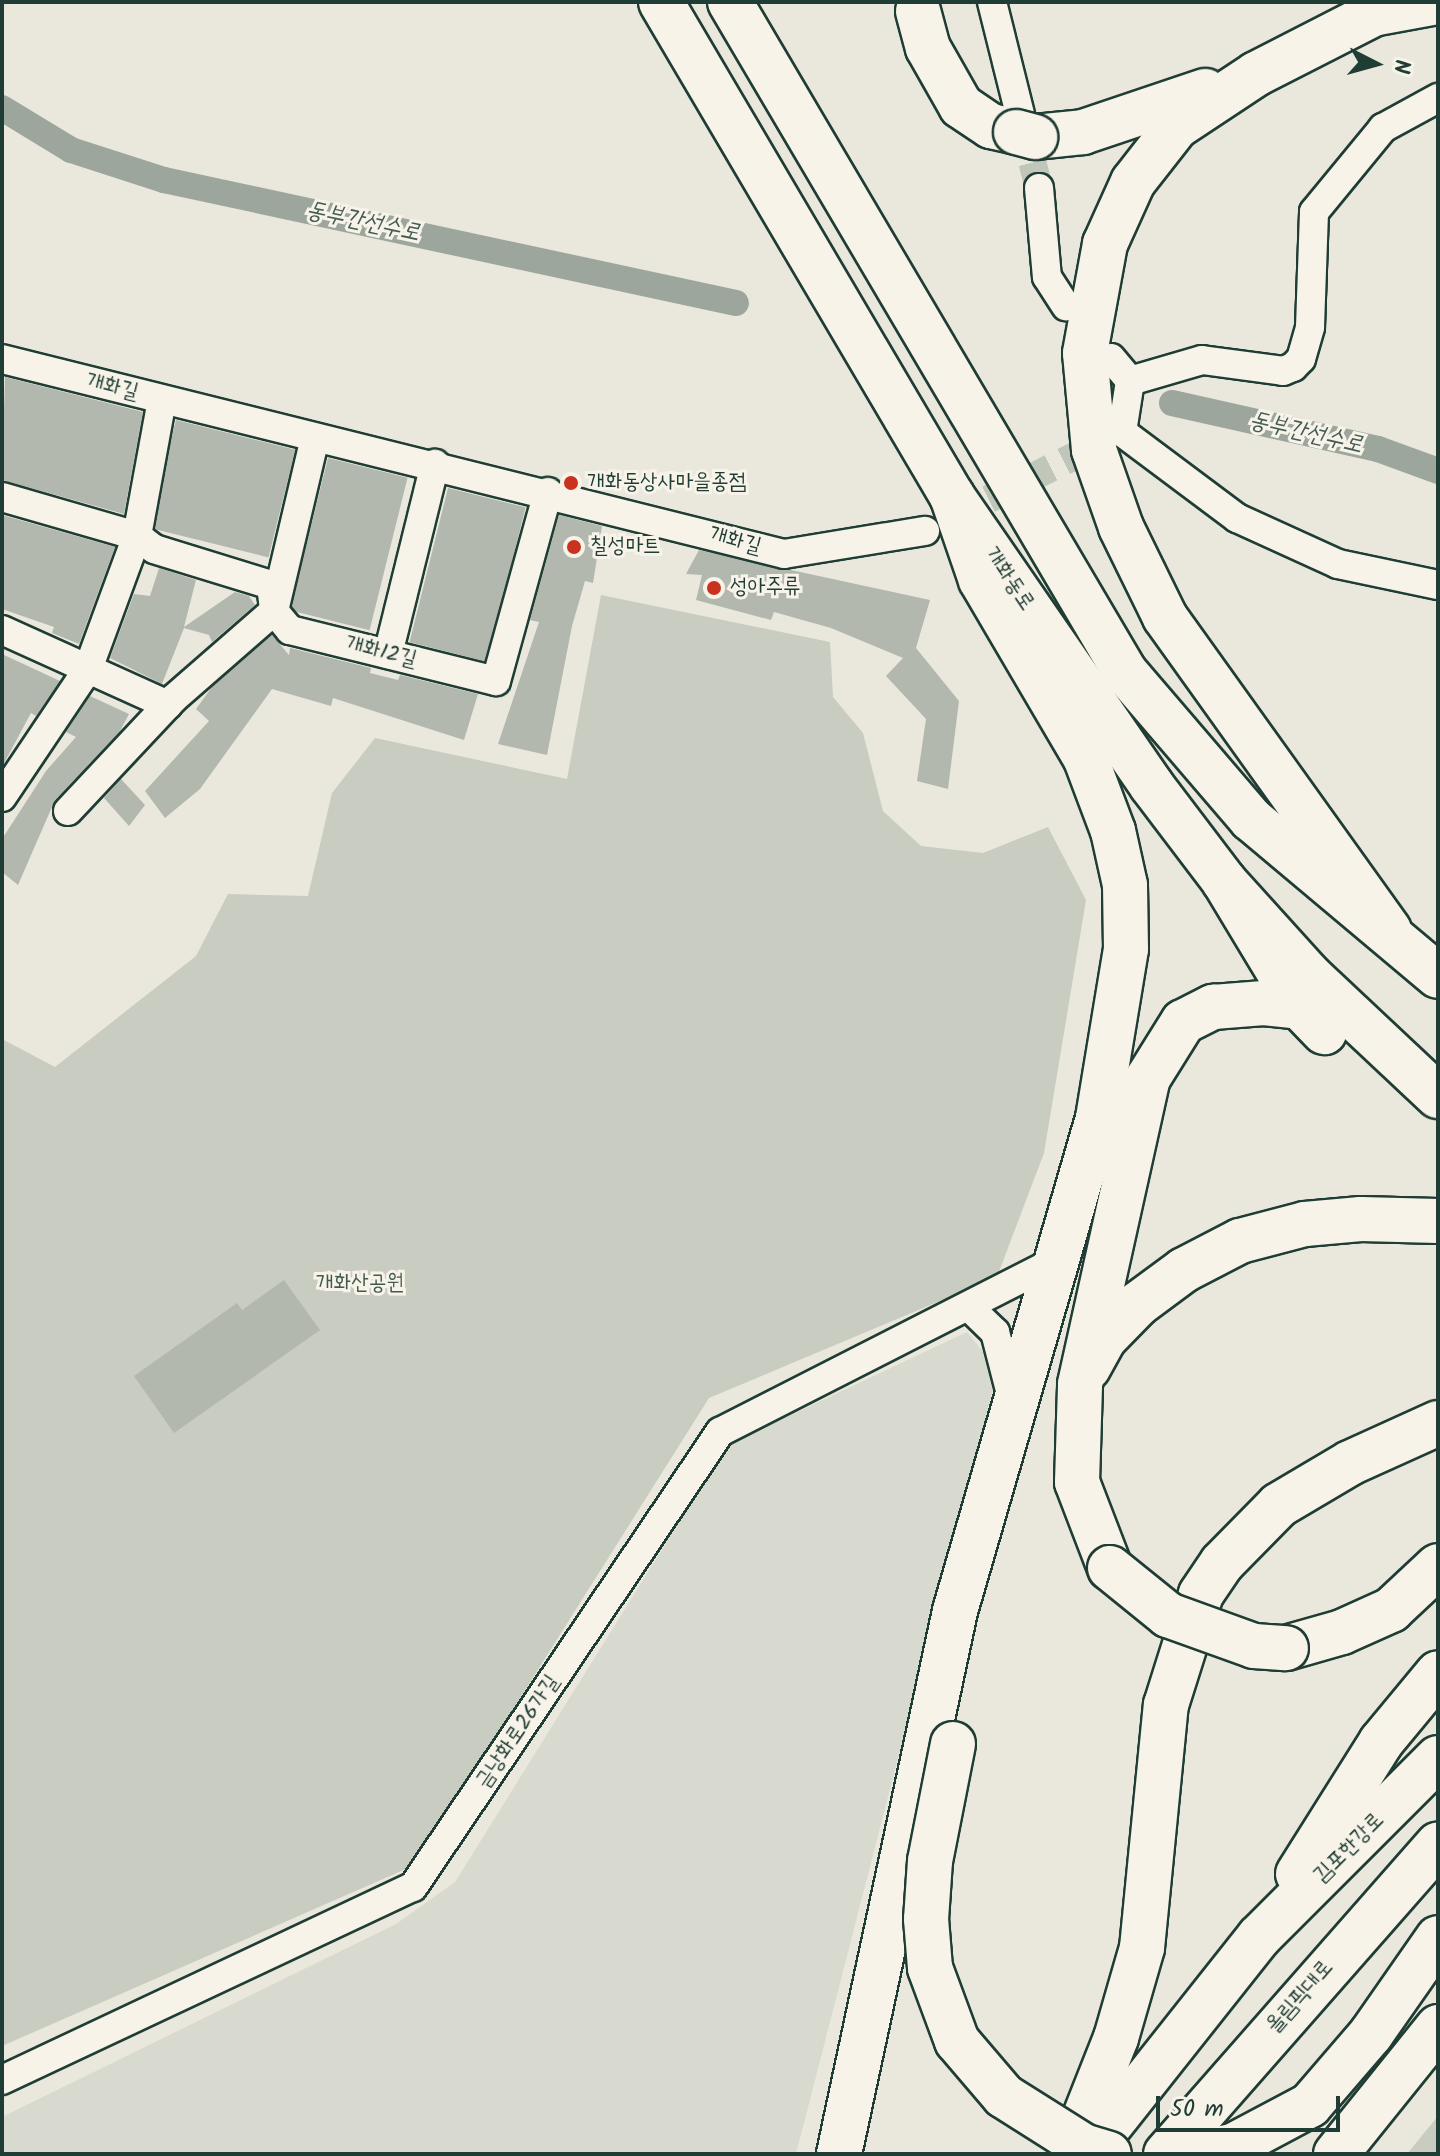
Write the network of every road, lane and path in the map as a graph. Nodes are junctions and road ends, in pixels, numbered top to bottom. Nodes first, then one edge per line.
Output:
1 (661, 2) edge
2 (730, 2) edge
3 (992, 2) edge
4 (1437, 2) edge
5 (918, 7) edge
6 (1256, 74) junction
7 (1438, 98) edge
8 (1023, 127) junction
9 (1039, 188) tunnel mouth
10 (1066, 306) dead end
11 (1111, 358) dead end
12 (2, 359) edge
13 (1130, 381) junction
14 (162, 400) junction
15 (315, 438) junction
16 (435, 464) junction
17 (548, 492) junction
18 (952, 496) junction
19 (2, 497) edge
20 (925, 531) tunnel mouth
21 (137, 536) junction
22 (1438, 585) edge
23 (274, 611) junction
24 (2, 630) edge
25 (388, 654) junction
26 (88, 669) junction
27 (168, 705) junction
28 (2, 797) edge
29 (68, 811) dead end
30 (1224, 881) junction
31 (1389, 930) junction
32 (1438, 976) edge
33 (1438, 1096) edge
34 (1438, 1221) edge
35 (1060, 1259) junction
36 (970, 1308) junction
37 (1033, 1351) junction
38 (1080, 1384) junction
39 (1015, 1412) junction
40 (1438, 1423) edge
41 (1438, 1566) edge
42 (1438, 1673) edge
43 (1438, 1758) edge
44 (1438, 1844) edge
45 (1259, 1937) junction
46 (1438, 1938) edge
47 (1438, 2027) edge
48 (2, 2080) edge
49 (839, 2154) edge
50 (1070, 2154) edge
51 (1087, 2154) edge
52 (1109, 2154) edge
53 (1166, 2154) edge
54 (1191, 2154) edge
55 (1336, 2154) edge

1 - 18 main road, 개화동로
2 - 31 main road
3 - 8 street
4 - 6 main road
5 - 8 main road
6 - 8 main road
6 - 31 main road
7 - 13 street
9 - 10 street
11 - 13 street
12 - 14 street, 개화길
13 - 22 street
14 - 15 street, 개화길
14 - 21 street
15 - 16 street, 개화길
15 - 23 street
16 - 17 street, 개화길
16 - 25 street
17 - 20 street, 개화길
17 - 25 street, 개화12길
18 - 30 main road, 개화동로
18 - 35 main road
19 - 21 street, 개화12길
21 - 23 street, 개화12길
21 - 26 street
23 - 25 street, 개화12길
23 - 27 street
24 - 26 street
26 - 27 street
26 - 28 street
27 - 29 street
30 - 33 main road, 개화동로
30 - 38 main road
31 - 32 main road
34 - 38 main road
35 - 36 street, 금낭화로26가길
35 - 37 main road
36 - 39 street
36 - 48 street, 금낭화로26가길
37 - 39 main road
37 - 52 main road, bridge
38 - 41 main road, bridge
39 - 49 main road
40 - 50 main road
42 - 45 main road
43 - 45 main road, 김포한강로
44 - 53 main road, 올림픽대로
45 - 51 main road
46 - 54 main road
47 - 55 main road

